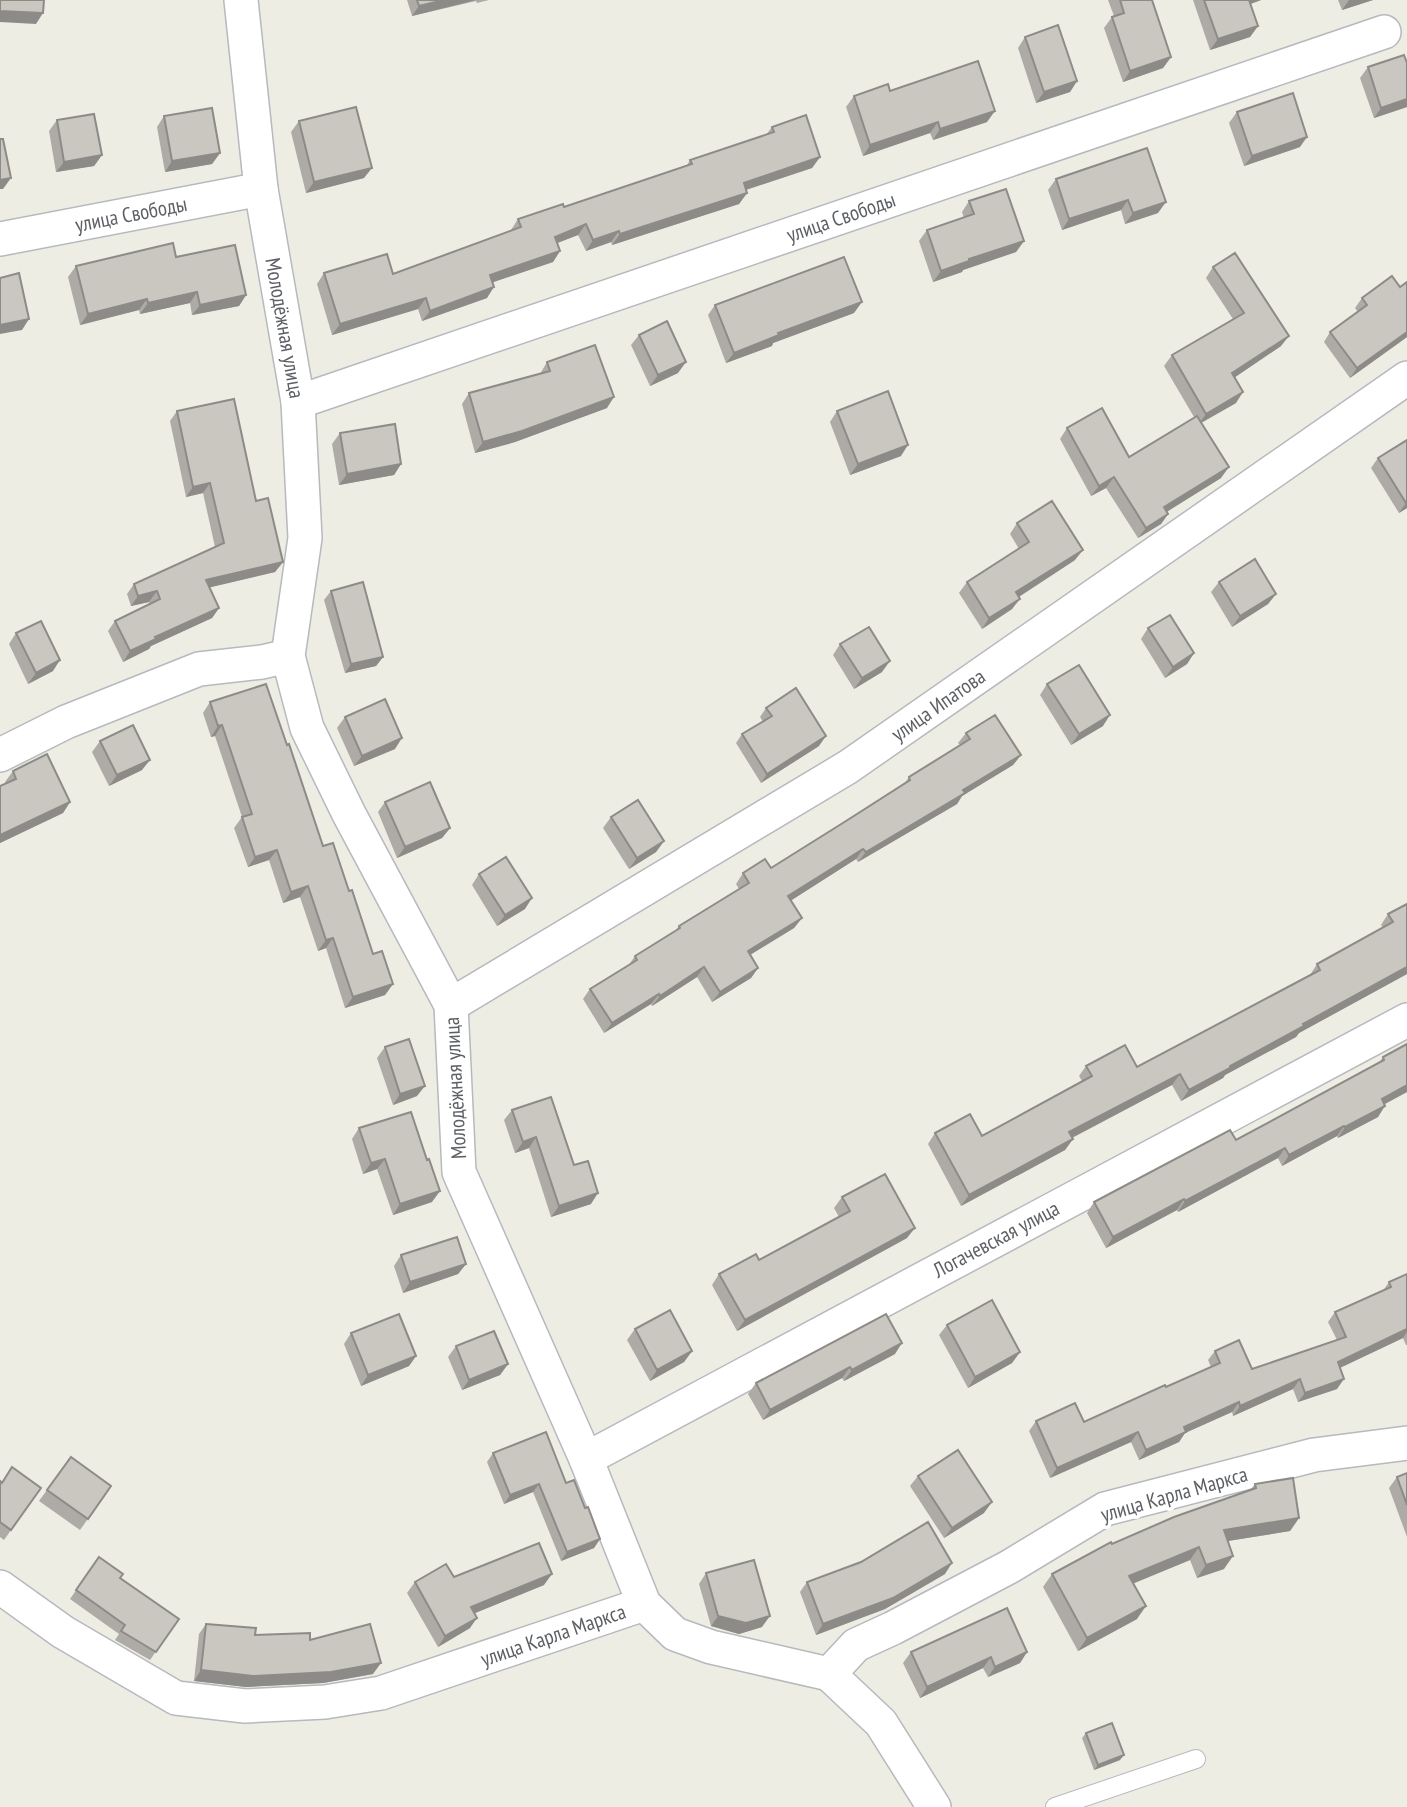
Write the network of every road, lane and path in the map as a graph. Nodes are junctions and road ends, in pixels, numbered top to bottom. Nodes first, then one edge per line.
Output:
1 (241, 0) edge
2 (1384, 32) dead end
3 (261, 189) junction
4 (0, 239) edge
5 (1407, 378) edge
6 (298, 402) junction
7 (288, 656) junction
8 (0, 755) edge
9 (452, 1005) junction
10 (1407, 1020) edge
11 (1407, 1443) edge
12 (586, 1459) junction
13 (0, 1587) edge
14 (644, 1604) junction
15 (829, 1674) junction
16 (1196, 1759) dead end
17 (934, 1807) edge
18 (1055, 1807) edge

1 - 3 street, Молодёжная улица
2 - 6 street, улица Свободы
3 - 4 street, улица Свободы
3 - 6 street, Молодёжная улица
5 - 9 street, улица Ипатова
6 - 7 street, Молодёжная улица
7 - 8 street
7 - 9 street, Молодёжная улица
9 - 12 street, Молодёжная улица
10 - 12 street, Логачевская улица
11 - 15 street, улица Карла Маркса
12 - 14 street, Молодёжная улица
13 - 14 street, улица Карла Маркса
14 - 15 street, улица Карла Маркса
15 - 17 street
16 - 18 lane

